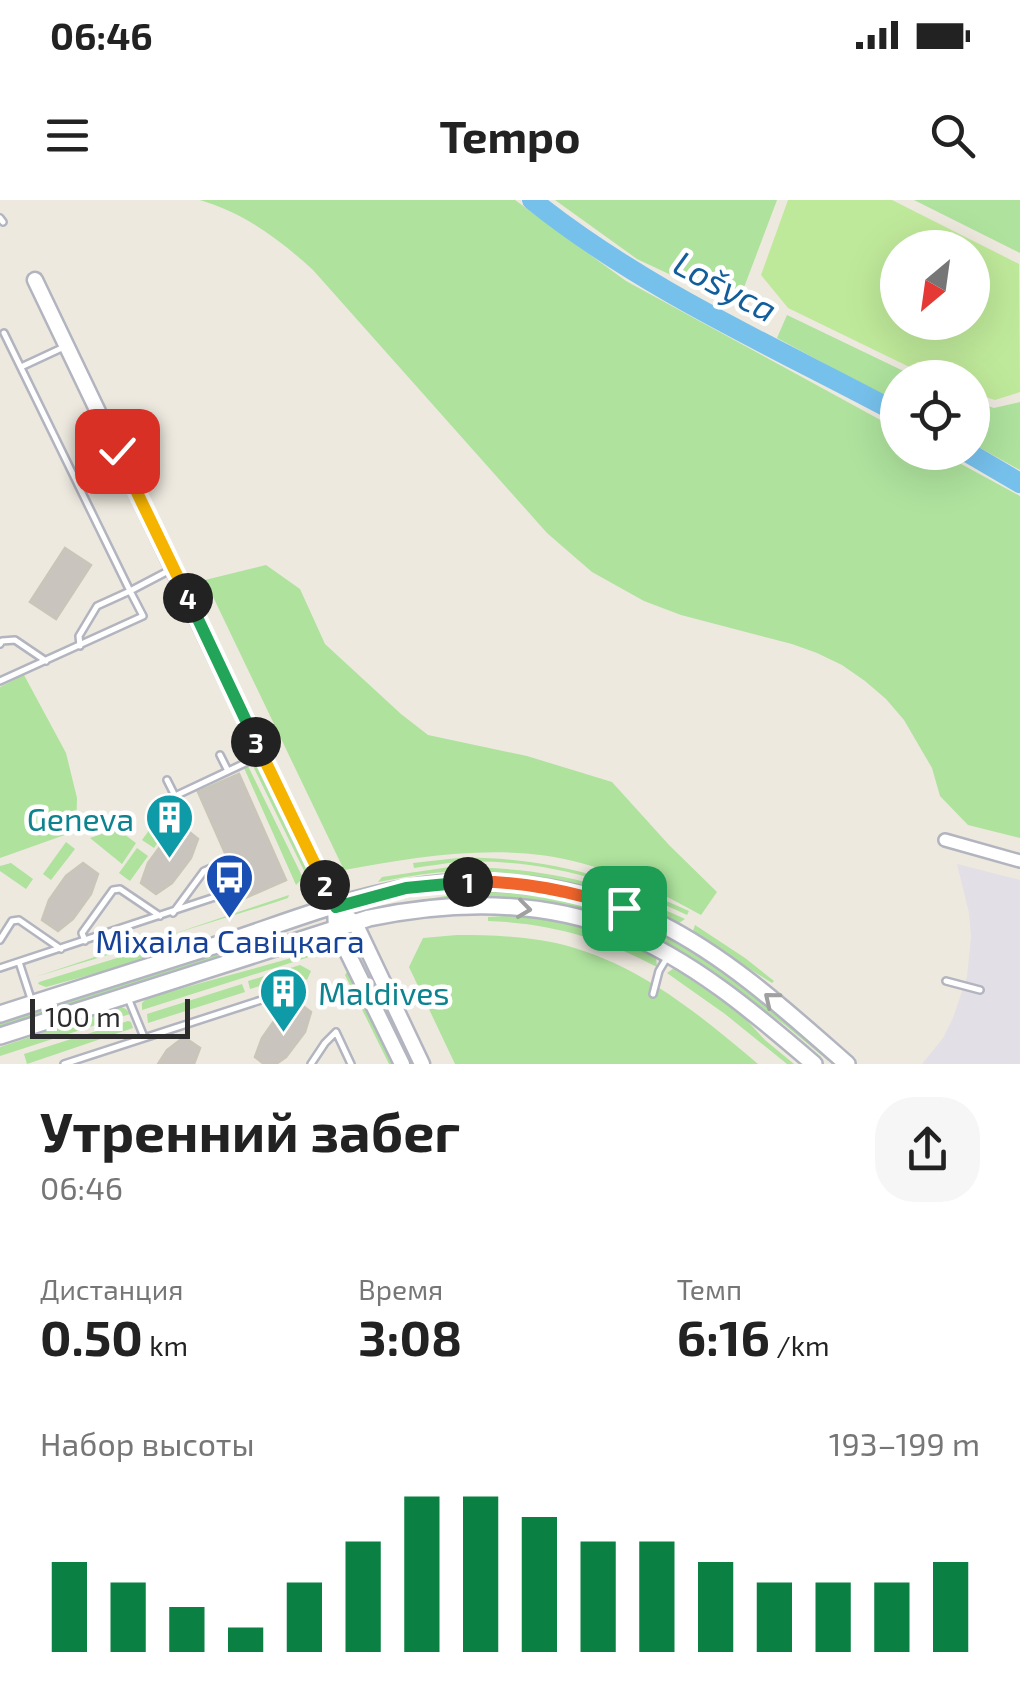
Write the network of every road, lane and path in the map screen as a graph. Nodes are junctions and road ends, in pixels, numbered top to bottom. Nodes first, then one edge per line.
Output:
1 (35, 280) dead end
2 (4, 333) dead end
3 (67, 346) junction
4 (22, 367) junction
5 (173, 568) junction
6 (130, 591) junction
7 (0, 644) edge
8 (80, 646) junction
9 (46, 660) junction
10 (0, 681) edge
11 (220, 755) dead end
12 (263, 755) junction
13 (228, 770) junction
14 (168, 780) dead end
15 (944, 840) dead end
16 (1020, 861) edge
17 (336, 907) junction
18 (173, 913) junction
19 (160, 917) junction
20 (354, 922) junction
21 (336, 929) junction
22 (0, 940) edge
23 (85, 941) junction
24 (61, 949) junction
25 (669, 955) junction
26 (19, 962) junction
27 (0, 968) edge
28 (946, 981) dead end
29 (298, 988) dead end
30 (980, 990) dead end
31 (653, 994) dead end
32 (127, 995) junction
33 (33, 1004) junction
34 (0, 1014) edge
35 (0, 1036) edge
36 (144, 1038) junction
37 (64, 1064) edge
38 (311, 1064) edge
39 (350, 1064) edge
40 (402, 1064) edge
41 (422, 1064) edge
42 (814, 1064) edge
43 (847, 1064) edge

1 - 3 street
2 - 4 lane
3 - 4 lane
3 - 5 street
4 - 6 lane
5 - 6 lane
5 - 12 street
6 - 8 lane
6 - 8 lane
7 - 9 lane
8 - 9 lane
9 - 10 lane
11 - 13 lane
12 - 13 lane
12 - 17 street
13 - 14 lane
15 - 16 street
17 - 20 street
17 - 21 street
17 - 33 main road
43 -> 17 main road
18 - 18 lane
18 - 19 lane
19 - 23 lane
19 - 23 lane
20 - 21 main road
20 -> 25 main road
20 - 41 street
21 - 32 main road
21 - 40 street
22 - 24 lane
23 - 24 lane
24 - 26 lane
25 - 31 lane
25 - 42 main road
26 - 27 lane
26 - 33 lane
28 - 30 lane
29 - 36 lane
32 - 35 main road
32 - 36 lane
33 - 34 main road
36 - 37 lane
38 - 39 lane

